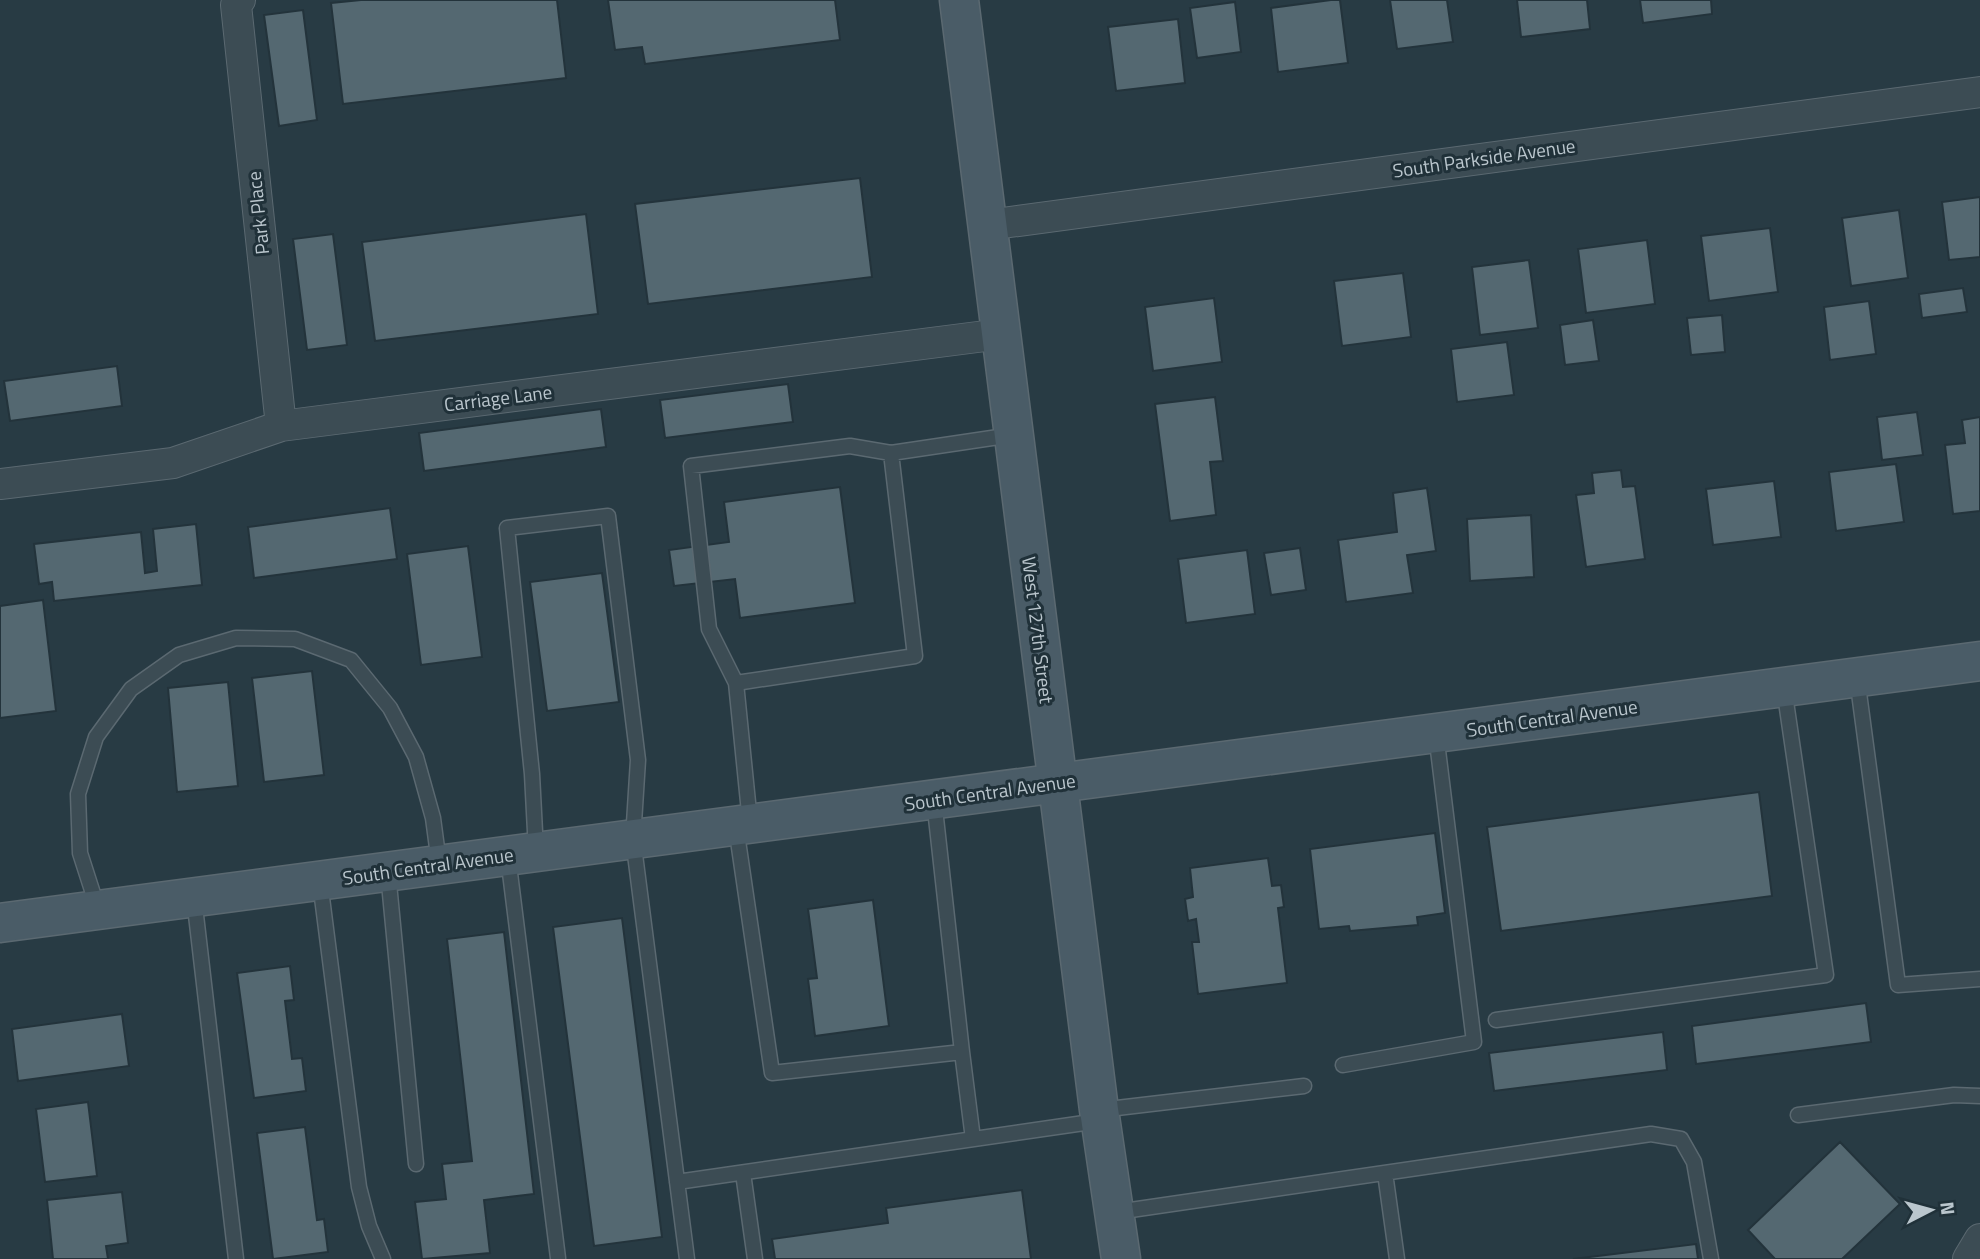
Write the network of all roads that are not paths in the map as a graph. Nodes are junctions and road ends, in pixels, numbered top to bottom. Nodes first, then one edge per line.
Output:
1 (240, 0) edge
2 (959, 0) edge
3 (1980, 92) edge
4 (988, 225) junction
5 (1001, 334) junction
6 (281, 426) junction
7 (1014, 435) junction
8 (891, 453) junction
9 (0, 484) edge
10 (1980, 661) edge
11 (1857, 677) junction
12 (736, 682) junction
13 (1784, 687) junction
14 (1436, 733) junction
15 (1058, 783) junction
16 (934, 799) junction
17 (743, 824) junction
18 (633, 839) junction
19 (522, 854) junction
20 (439, 864) junction
21 (387, 872) junction
22 (320, 881) junction
23 (194, 897) junction
24 (99, 910) junction
25 (0, 923) edge
26 (1980, 979) edge
27 (1496, 1020) dead end
28 (962, 1052) junction
29 (1343, 1065) dead end
30 (1304, 1086) dead end
31 (1980, 1097) edge
32 (1100, 1115) junction
33 (1798, 1115) dead end
34 (973, 1139) junction
35 (416, 1164) dead end
36 (743, 1173) junction
37 (1385, 1173) junction
38 (677, 1182) junction
39 (1114, 1213) junction
40 (1980, 1239) edge
41 (558, 1258) edge
42 (236, 1259) edge
43 (383, 1259) edge
44 (687, 1259) edge
45 (755, 1259) edge
46 (1121, 1259) edge
47 (1397, 1259) edge
48 (1711, 1259) edge
49 (1968, 1259) edge

1 - 6 street, Park Place
2 - 4 street, West 127th Street
3 - 4 street, South Parkside Avenue
4 - 5 street, West 127th Street
5 - 6 street, Carriage Lane
5 - 7 street, West 127th Street
6 - 9 street, Carriage Lane
7 - 8 lane
7 - 15 street, West 127th Street
8 - 12 lane
8 - 12 lane
10 - 11 street, South Central Avenue
11 - 13 street, South Central Avenue
11 - 26 lane
12 - 17 lane
13 - 14 street, South Central Avenue
13 - 27 lane
14 - 15 street, South Central Avenue
14 - 29 lane
15 - 16 street, South Central Avenue
15 - 32 street, West 127th Street
16 - 17 street, South Central Avenue
16 - 28 lane
17 - 18 street, South Central Avenue
17 - 28 lane
18 - 19 street, South Central Avenue
18 - 19 lane
18 - 38 lane
19 - 20 street, South Central Avenue
19 - 41 lane
20 - 21 street, South Central Avenue
20 - 24 lane
21 - 22 street, South Central Avenue
21 - 35 lane
22 - 23 street, South Central Avenue
22 - 43 lane
23 - 24 street, South Central Avenue
23 - 42 lane
24 - 25 street, South Central Avenue
28 - 34 lane
30 - 32 lane
31 - 33 lane
32 - 34 lane
32 - 39 street, West 127th Street
34 - 36 lane
36 - 38 lane
36 - 45 lane
37 - 39 lane
37 - 47 lane
37 - 48 lane
38 - 44 lane
39 - 46 street, West 127th Street
40 - 49 street

